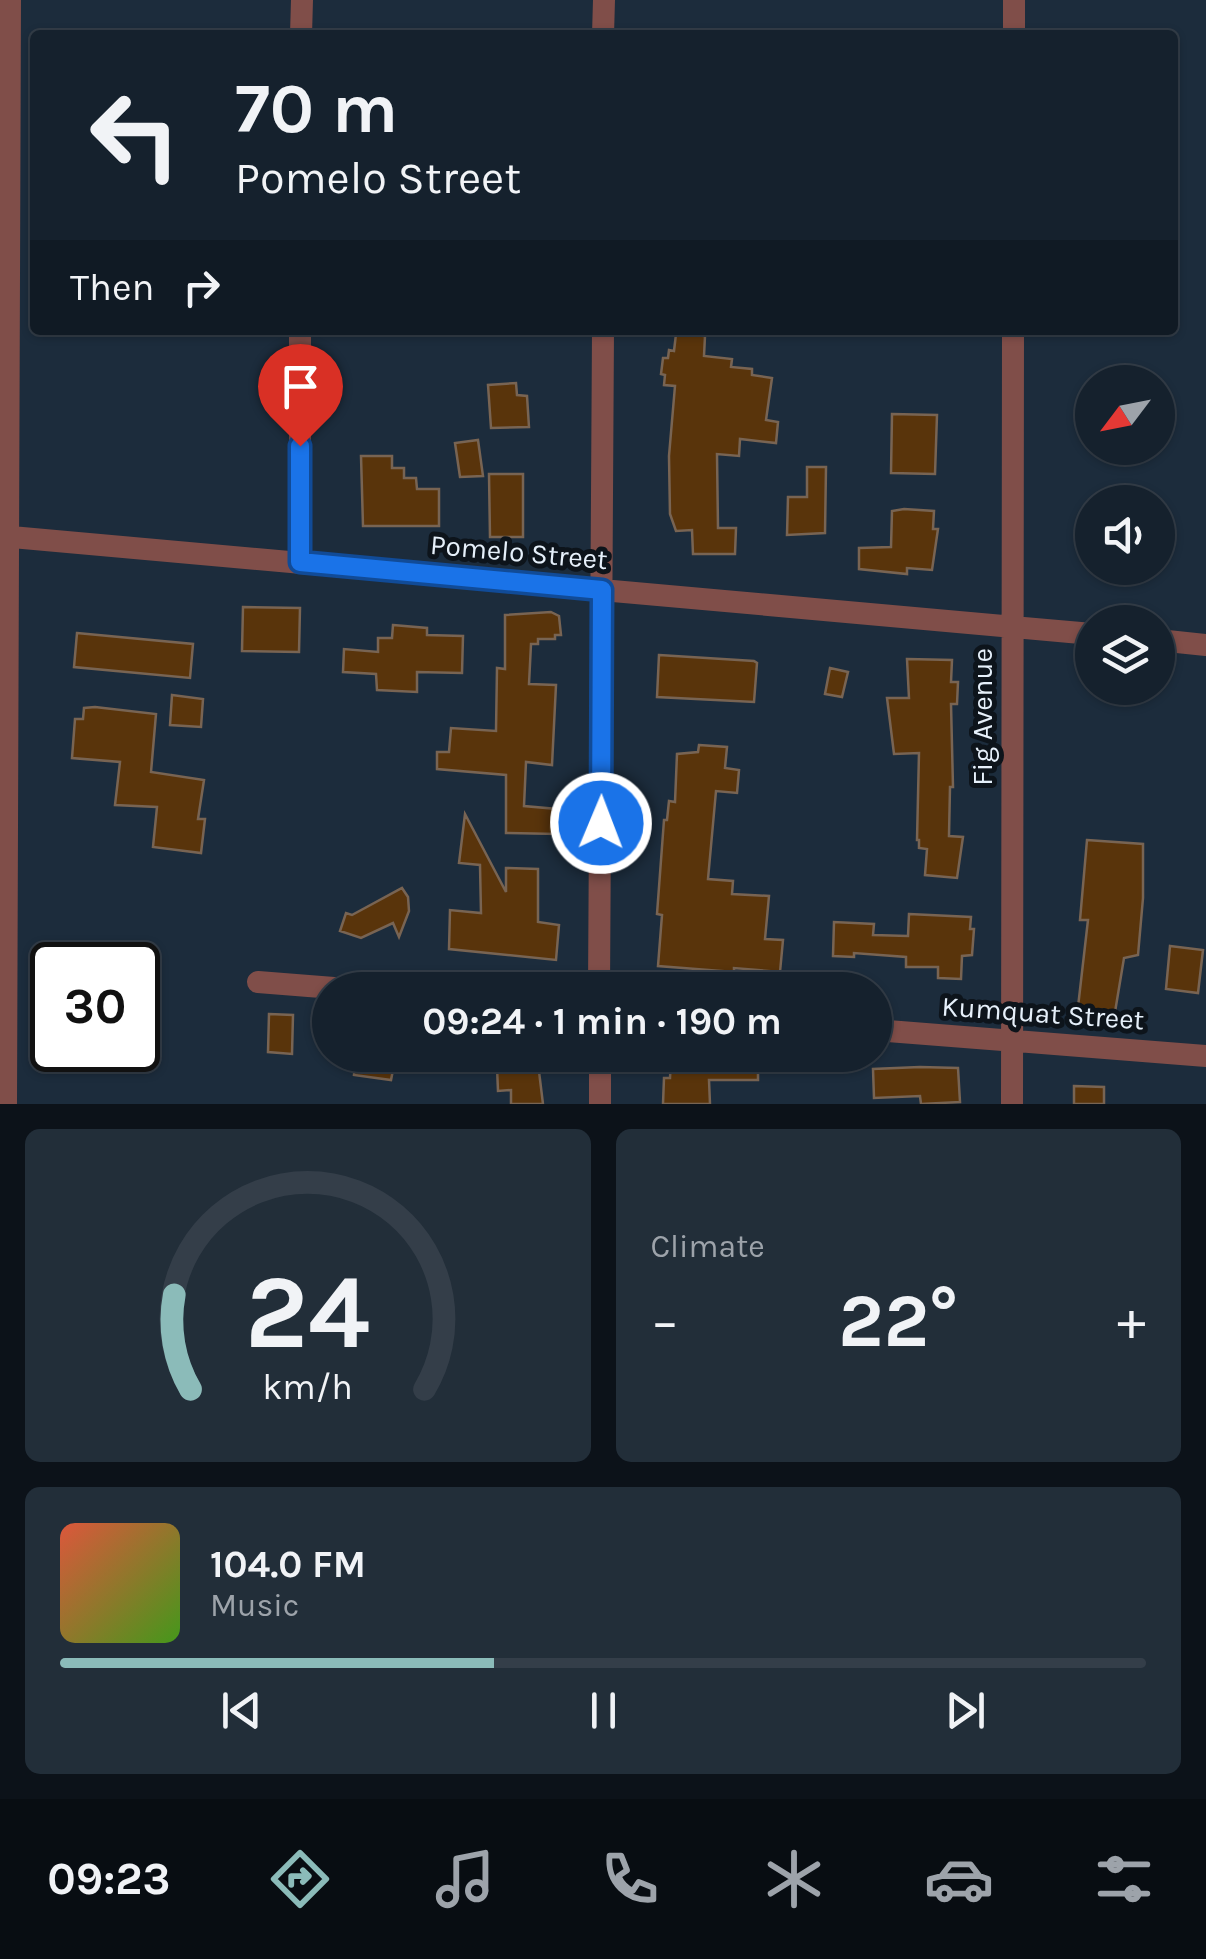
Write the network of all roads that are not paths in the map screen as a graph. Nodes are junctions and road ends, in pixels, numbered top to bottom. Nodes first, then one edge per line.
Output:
1 (10, 0) edge
2 (302, 0) edge
3 (604, 0) edge
4 (1014, 0) edge
5 (301, 30) edge
6 (604, 30) edge
7 (1014, 30) edge
8 (300, 335) edge
9 (603, 335) edge
10 (1013, 335) edge
11 (4, 536) edge
12 (300, 562) junction
13 (602, 590) junction
14 (1012, 627) junction
15 (1075, 633) edge
16 (1175, 642) edge
17 (1206, 645) edge
18 (3, 944) edge
19 (599, 972) edge
20 (258, 982) dead end
21 (312, 986) edge
22 (892, 1031) edge
23 (1012, 1039) junction
24 (1206, 1056) edge
25 (600, 1072) edge
26 (6, 1104) edge
27 (600, 1104) edge
28 (1012, 1104) edge

1 - 11 street
2 - 5 street
3 - 6 street
4 - 7 street
8 - 12 street
9 - 13 street
10 - 14 street, Fig Avenue
11 - 12 street, Pomelo Street
11 - 18 street
12 - 13 street, Pomelo Street
13 - 14 street, Pomelo Street
13 - 19 street
14 - 15 street, Pomelo Street
14 - 23 street, Fig Avenue
16 - 17 street
18 - 26 street
20 - 21 street
22 - 23 street, Kumquat Street
23 - 24 street, Kumquat Street
23 - 28 street, Fig Avenue
25 - 27 street

